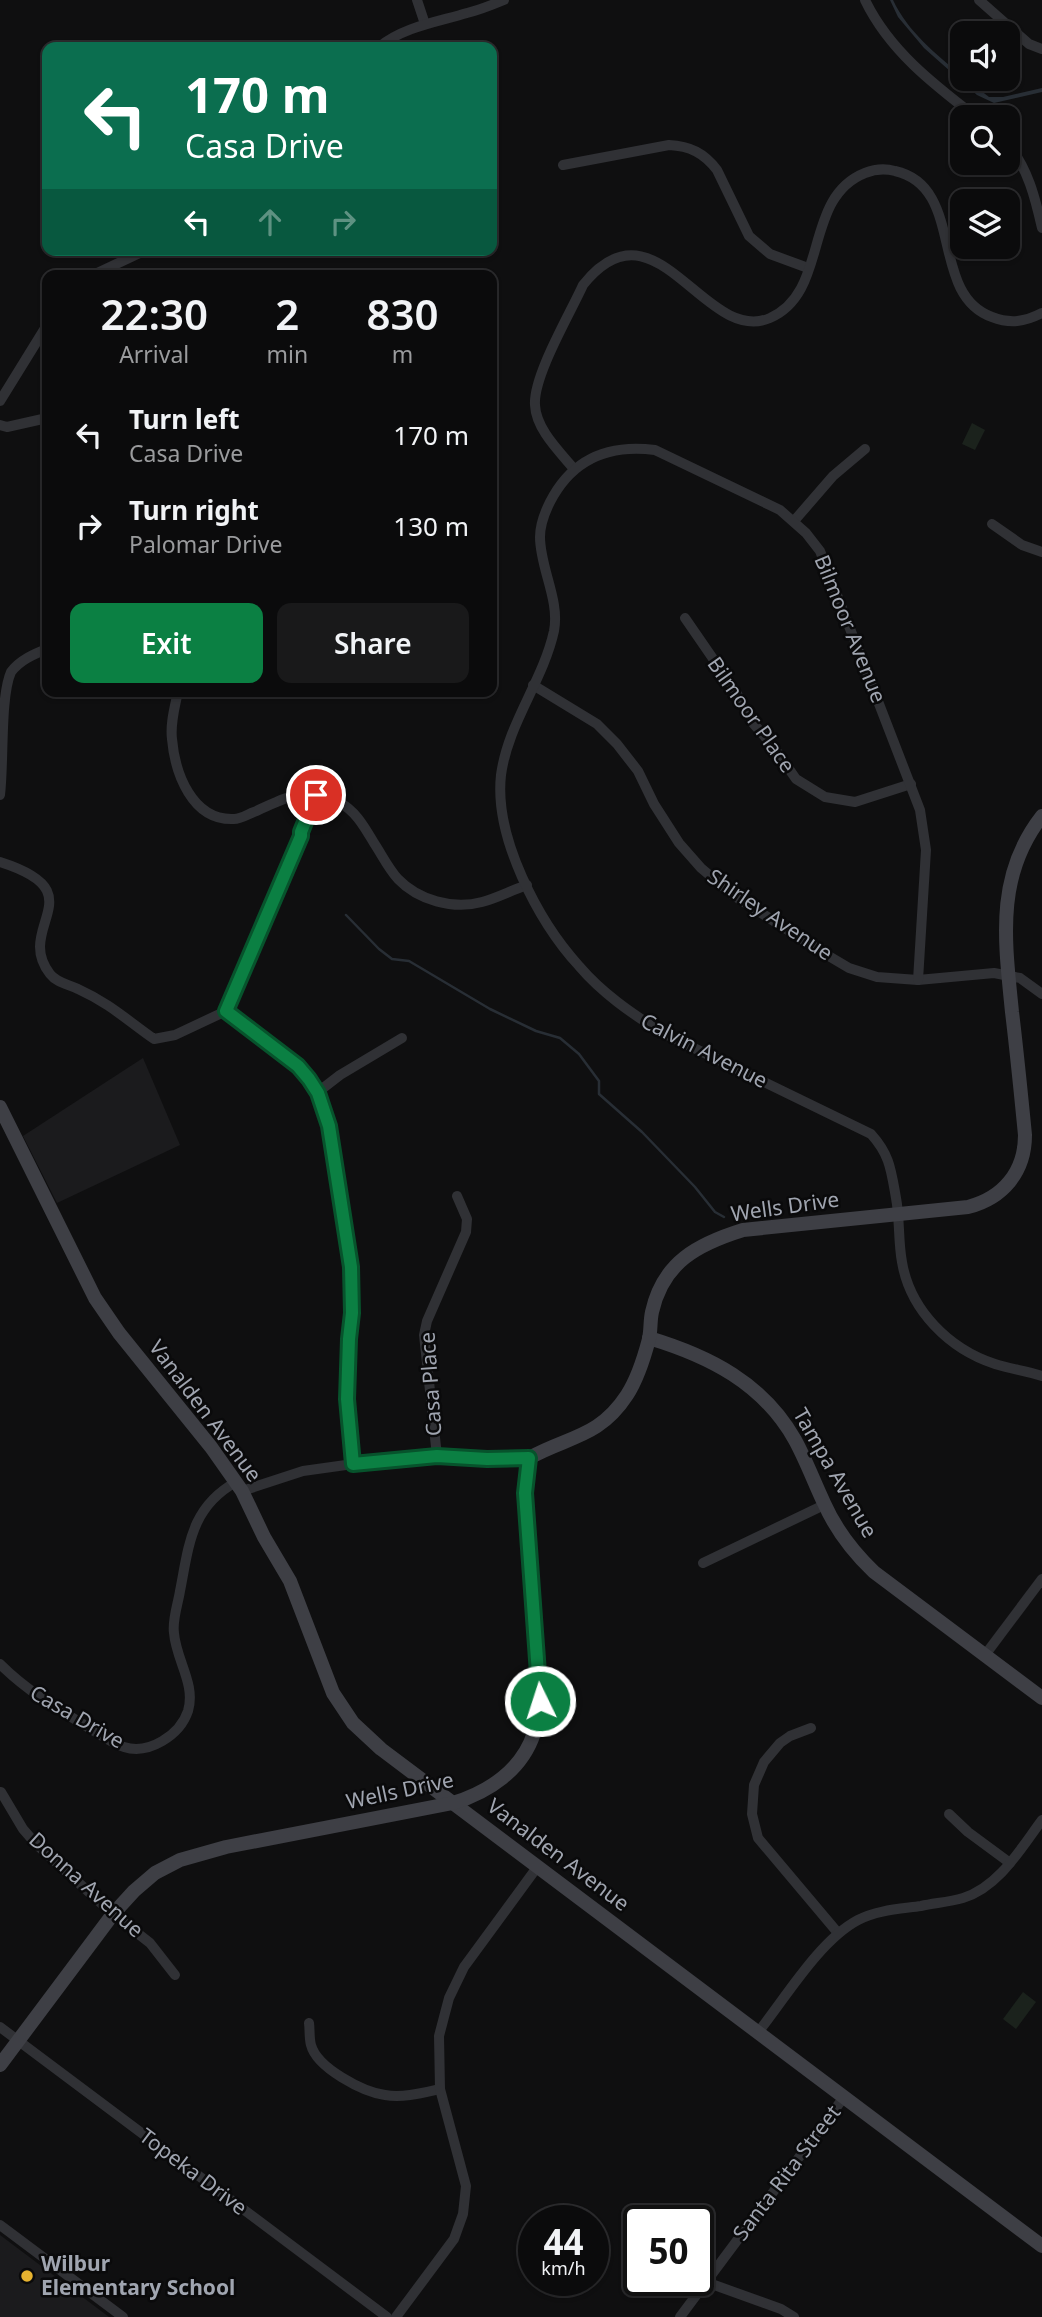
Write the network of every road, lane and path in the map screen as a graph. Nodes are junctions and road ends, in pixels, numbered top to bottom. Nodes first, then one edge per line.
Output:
1 (417, 0) edge
2 (504, 0) edge
3 (865, 0) edge
4 (979, 0) edge
5 (425, 24) junction
6 (387, 42) edge
7 (1042, 49) edge
8 (961, 105) edge
9 (1020, 161) edge
10 (563, 165) dead end
11 (1042, 228) edge
12 (133, 256) edge
13 (808, 268) junction
14 (104, 270) edge
15 (1042, 313) edge
16 (42, 332) edge
17 (0, 401) edge
18 (42, 419) edge
19 (0, 425) edge
20 (865, 449) dead end
21 (574, 469) junction
22 (794, 522) junction
23 (992, 524) dead end
24 (1042, 551) edge
25 (685, 618) dead end
26 (42, 651) edge
27 (533, 685) junction
28 (177, 697) edge
29 (911, 784) junction
30 (0, 795) edge
31 (316, 795) junction
32 (1042, 816) edge
33 (0, 862) edge
34 (527, 885) junction
35 (1009, 976) junction
36 (918, 980) junction
37 (1042, 994) edge
38 (226, 1011) junction
39 (402, 1038) dead end
40 (318, 1093) junction
41 (0, 1107) edge
42 (457, 1196) dead end
43 (899, 1214) junction
44 (649, 1338) junction
45 (1042, 1376) edge
46 (437, 1456) junction
47 (529, 1458) junction
48 (353, 1464) junction
49 (239, 1486) junction
50 (824, 1505) junction
51 (703, 1563) dead end
52 (1042, 1579) edge
53 (985, 1655) junction
54 (0, 1664) edge
55 (1042, 1698) edge
56 (811, 1728) dead end
57 (1, 1792) edge
58 (453, 1803) junction
59 (949, 1814) dead end
60 (1042, 1820) edge
61 (1010, 1863) junction
62 (538, 1866) junction
63 (113, 1914) junction
64 (838, 1933) junction
65 (175, 1975) dead end
66 (309, 2023) dead end
67 (0, 2026) edge
68 (759, 2031) junction
69 (19, 2040) junction
70 (0, 2065) edge
71 (440, 2090) junction
72 (844, 2097) junction
73 (0, 2225) edge
74 (1042, 2246) edge
75 (714, 2271) edge
76 (714, 2285) edge
77 (696, 2296) edge
78 (123, 2317) edge
79 (387, 2317) edge
80 (396, 2317) edge
81 (680, 2317) edge
82 (794, 2317) edge

1 - 5 street
2 - 5 street
3 - 8 street
4 - 7 street
5 - 6 street
9 - 11 street
10 - 13 street
12 - 14 street
13 - 15 street
13 - 21 street
16 - 17 street
18 - 19 street
20 - 22 street
21 - 22 street, Bilmoor Avenue
21 - 27 street, Calvin Avenue
22 - 29 street, Bilmoor Avenue
23 - 24 street
25 - 29 street, Bilmoor Place
26 - 30 street
27 - 34 street, Calvin Avenue
27 - 36 street, Shirley Avenue
28 - 31 street
29 - 36 street, Bilmoor Avenue
31 - 34 street
31 - 38 street
32 - 35 main road, Wells Drive
33 - 38 street
34 - 43 street, Calvin Avenue
35 - 36 street, Shirley Avenue
35 - 37 street, Shirley Avenue
35 - 43 main road, Wells Drive
38 - 40 street
39 - 40 street
40 - 48 street
41 - 49 main road, Vanalden Avenue
42 - 46 street, Casa Place
43 - 44 main road, Wells Drive
43 - 45 street, Calvin Avenue
44 - 47 main road, Wells Drive
44 - 50 main road, Tampa Avenue
46 - 47 street, Casa Drive
46 - 48 street, Casa Drive
47 - 58 main road, Wells Drive
48 - 49 street, Casa Drive
49 - 54 street, Casa Drive
49 - 58 main road, Vanalden Avenue
50 - 51 street
50 - 53 main road, Tampa Avenue
52 - 53 street
53 - 55 main road, Tampa Avenue
56 - 64 street
57 - 63 street, Donna Avenue
58 - 62 main road, Vanalden Avenue
58 - 63 main road, Wells Drive
59 - 61 street
60 - 61 street
61 - 64 street
62 - 68 main road, Vanalden Avenue
62 - 71 street
63 - 65 street, Donna Avenue
63 - 69 main road, Wells Drive
64 - 68 street
66 - 71 street
67 - 69 street, Topeka Drive
68 - 72 main road, Vanalden Avenue
69 - 70 main road, Wells Drive
69 - 79 street, Topeka Drive
71 - 80 street
72 - 74 main road, Vanalden Avenue
72 - 75 street, Santa Rita Street
73 - 78 street
76 - 82 street
77 - 81 street, Santa Rita Street

